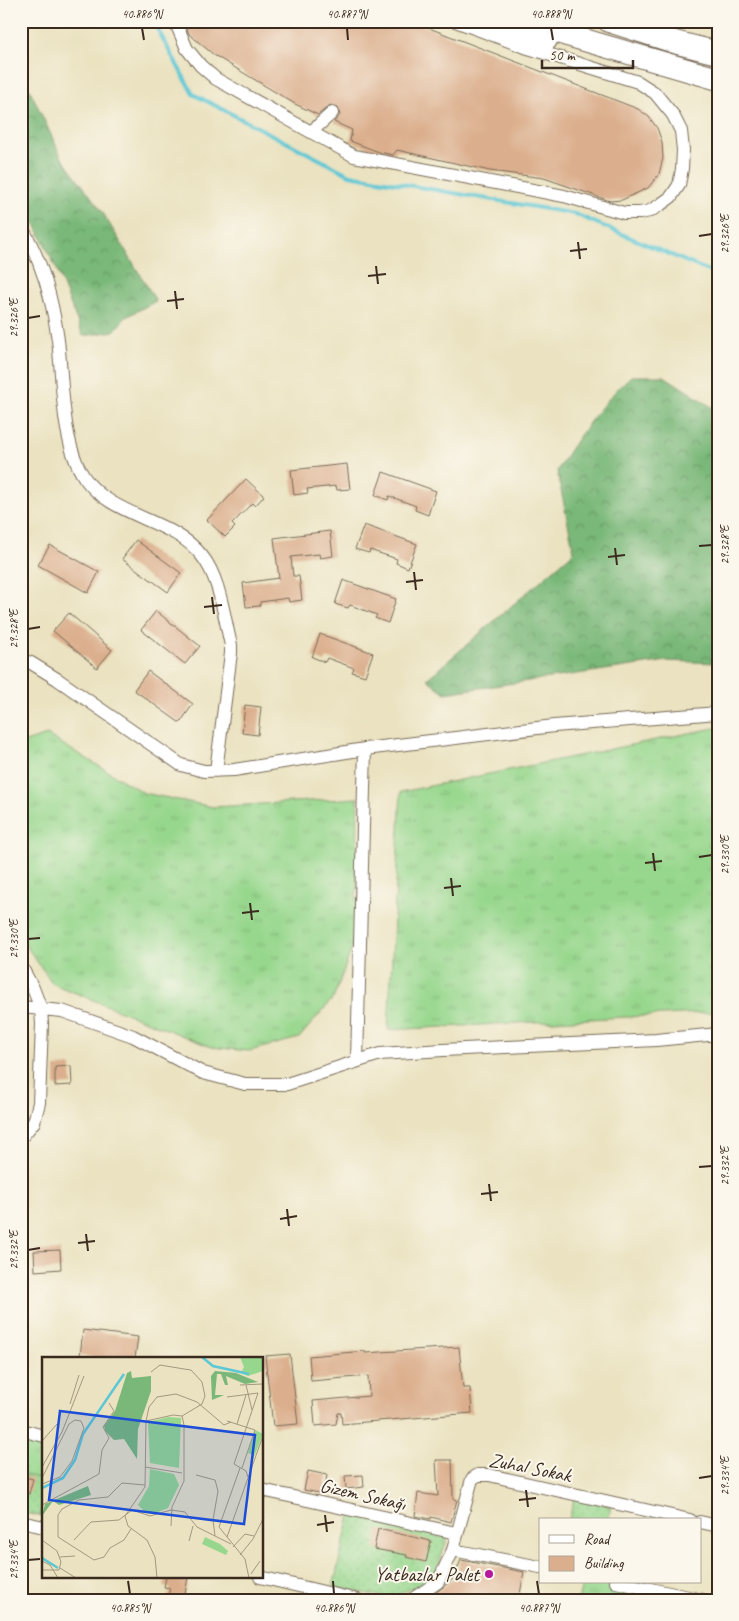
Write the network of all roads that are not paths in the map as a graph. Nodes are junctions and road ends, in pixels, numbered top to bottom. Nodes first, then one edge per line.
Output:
1 (175, 21) edge
2 (455, 21) edge
3 (495, 21) edge
4 (532, 21) edge
5 (609, 21) edge
6 (718, 53) edge
7 (673, 66) junction
8 (718, 79) edge
9 (332, 113) dead end
10 (311, 132) junction
11 (21, 226) edge
12 (21, 660) edge
13 (718, 713) edge
14 (364, 749) junction
15 (216, 771) junction
16 (21, 966) edge
17 (21, 1007) edge
18 (40, 1009) junction
19 (718, 1034) edge
20 (357, 1061) junction
21 (21, 1138) edge
22 (21, 1430) edge
23 (42, 1435) edge
24 (264, 1490) edge
25 (681, 1518) edge
26 (21, 1522) edge
27 (702, 1522) edge
28 (718, 1526) edge
29 (42, 1527) edge
30 (456, 1533) junction
31 (453, 1550) junction
32 (539, 1567) edge
33 (264, 1578) edge
34 (626, 1584) edge
35 (358, 1600) edge
36 (411, 1600) edge
37 (703, 1600) edge

1 - 10 street
2 - 10 street
3 - 7 highway
4 - 7 highway
5 - 6 highway
7 - 8 highway
9 - 10 street
11 - 15 street
12 - 15 street
13 - 14 street
14 - 15 street
14 - 20 street
16 - 18 street
17 - 18 street
18 - 20 street
18 - 21 street
19 - 20 street
22 - 23 street
24 - 30 street, Gizem Sokağı
25 - 30 street, Zuhal Sokak
26 - 29 street
27 - 28 street
30 - 31 street, Zuhal Sokak
31 - 32 street
31 - 36 street, Zuhal Sokak
33 - 35 street
34 - 37 street

